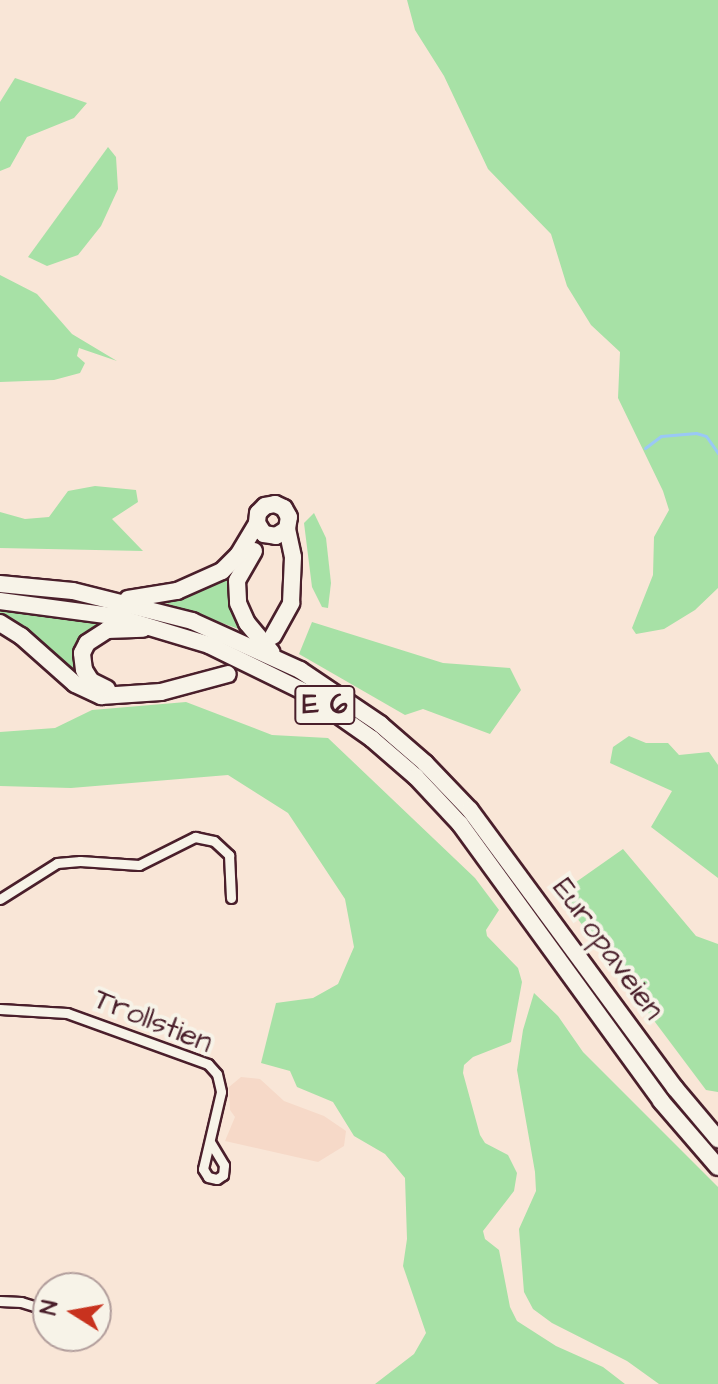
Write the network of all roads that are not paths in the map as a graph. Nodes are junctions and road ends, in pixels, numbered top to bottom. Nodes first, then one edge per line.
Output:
1 (271, 531) junction
2 (0, 584) edge
3 (117, 600) junction
4 (0, 601) edge
5 (0, 623) edge
6 (163, 629) junction
7 (273, 636) dead end
8 (275, 656) junction
9 (228, 674) dead end
10 (124, 696) junction
11 (231, 898) dead end
12 (0, 899) edge
13 (0, 1009) edge
14 (718, 1139) edge
15 (211, 1143) dead end
16 (718, 1167) edge
17 (0, 1301) edge
18 (32, 1305) edge

1 - 3 highway, E 6
1 - 7 highway
1 - 8 highway, E 6
2 - 3 highway, E 6
3 - 8 highway, E 6
4 - 6 highway, E 6
5 - 10 highway
6 - 10 highway, E 6
6 - 16 highway, Europaveien / E 6
8 - 14 highway, Europaveien / E 6
9 - 10 highway
11 - 12 street
13 - 15 street, Trollstien
17 - 18 street

